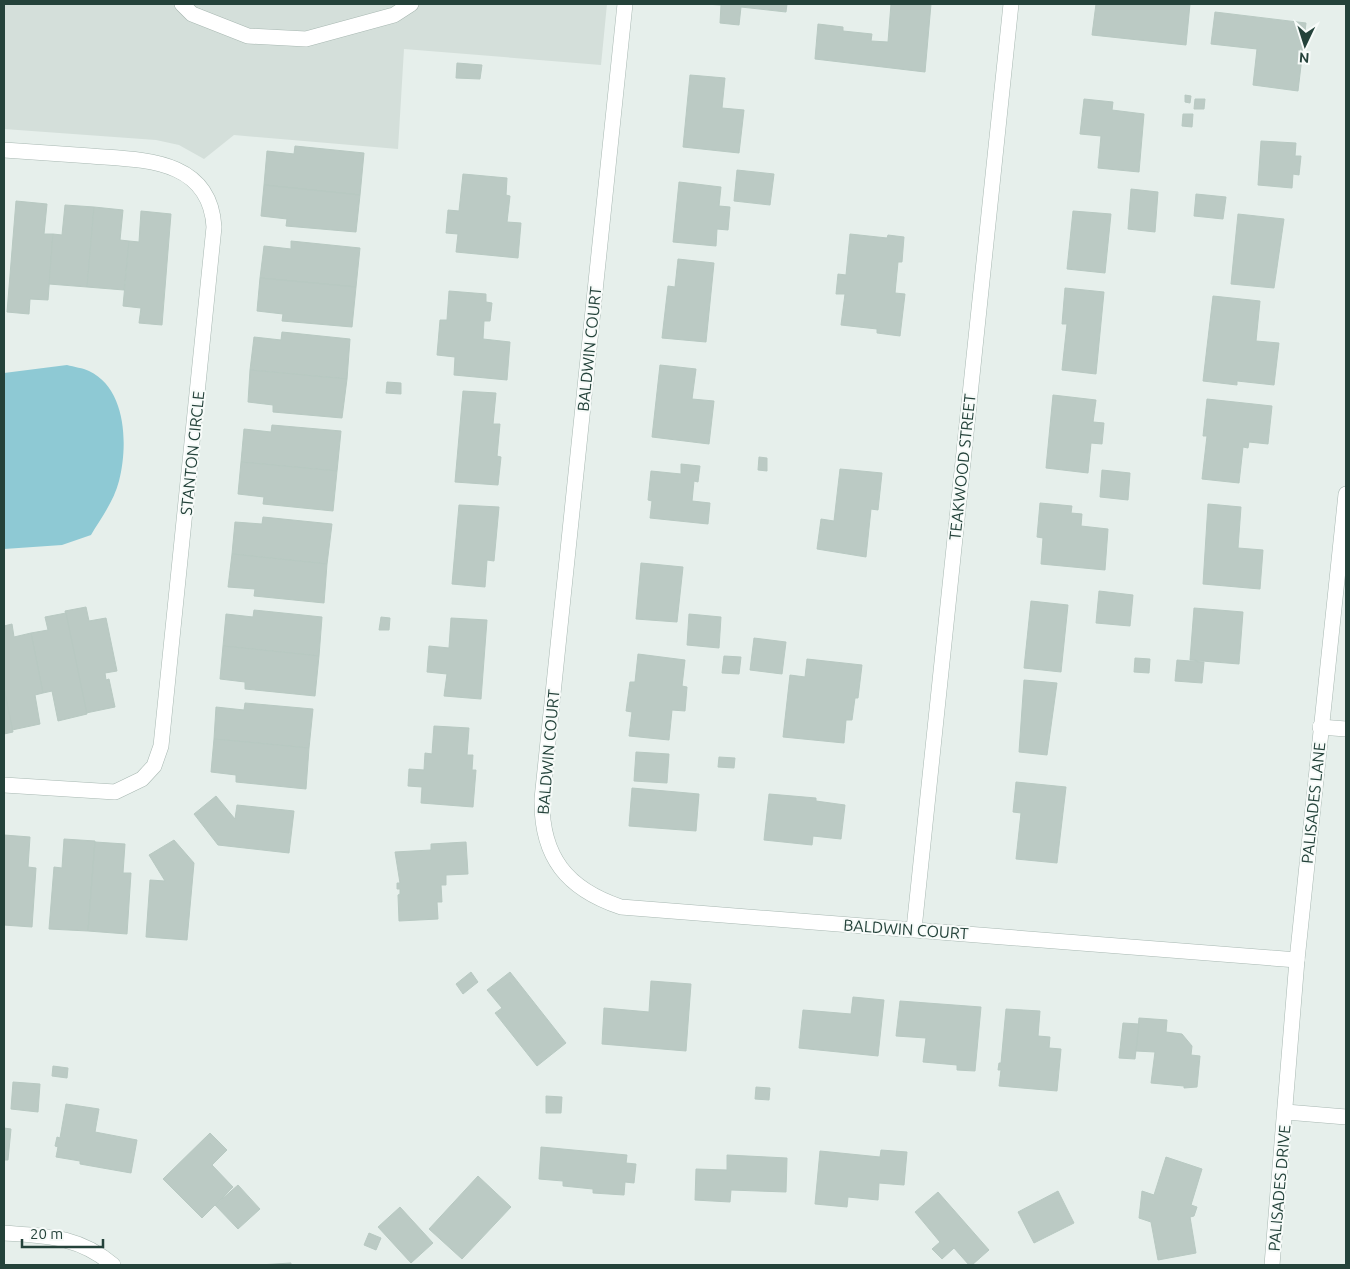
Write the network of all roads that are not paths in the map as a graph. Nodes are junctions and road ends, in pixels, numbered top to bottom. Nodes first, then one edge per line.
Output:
1 (182, 4) edge
2 (411, 4) edge
3 (625, 4) edge
4 (1011, 4) edge
5 (4, 150) edge
6 (1346, 494) edge
7 (1320, 726) junction
8 (1346, 728) edge
9 (4, 785) edge
10 (914, 929) junction
11 (1297, 960) junction
12 (1286, 1112) junction
13 (1346, 1117) edge
14 (4, 1232) edge
15 (113, 1265) edge
16 (1272, 1265) edge

1 - 2 street
3 - 10 street, BALDWIN COURT
4 - 10 street, TEAKWOOD STREET
5 - 9 street, STANTON CIRCLE
6 - 7 street, PALISADES LANE
7 - 8 street
7 - 11 street, PALISADES LANE
10 - 11 street, BALDWIN COURT
11 - 12 street, PALISADES LANE
12 - 13 street, PALISADES DRIVE
12 - 16 street, PALISADES DRIVE
14 - 15 street

